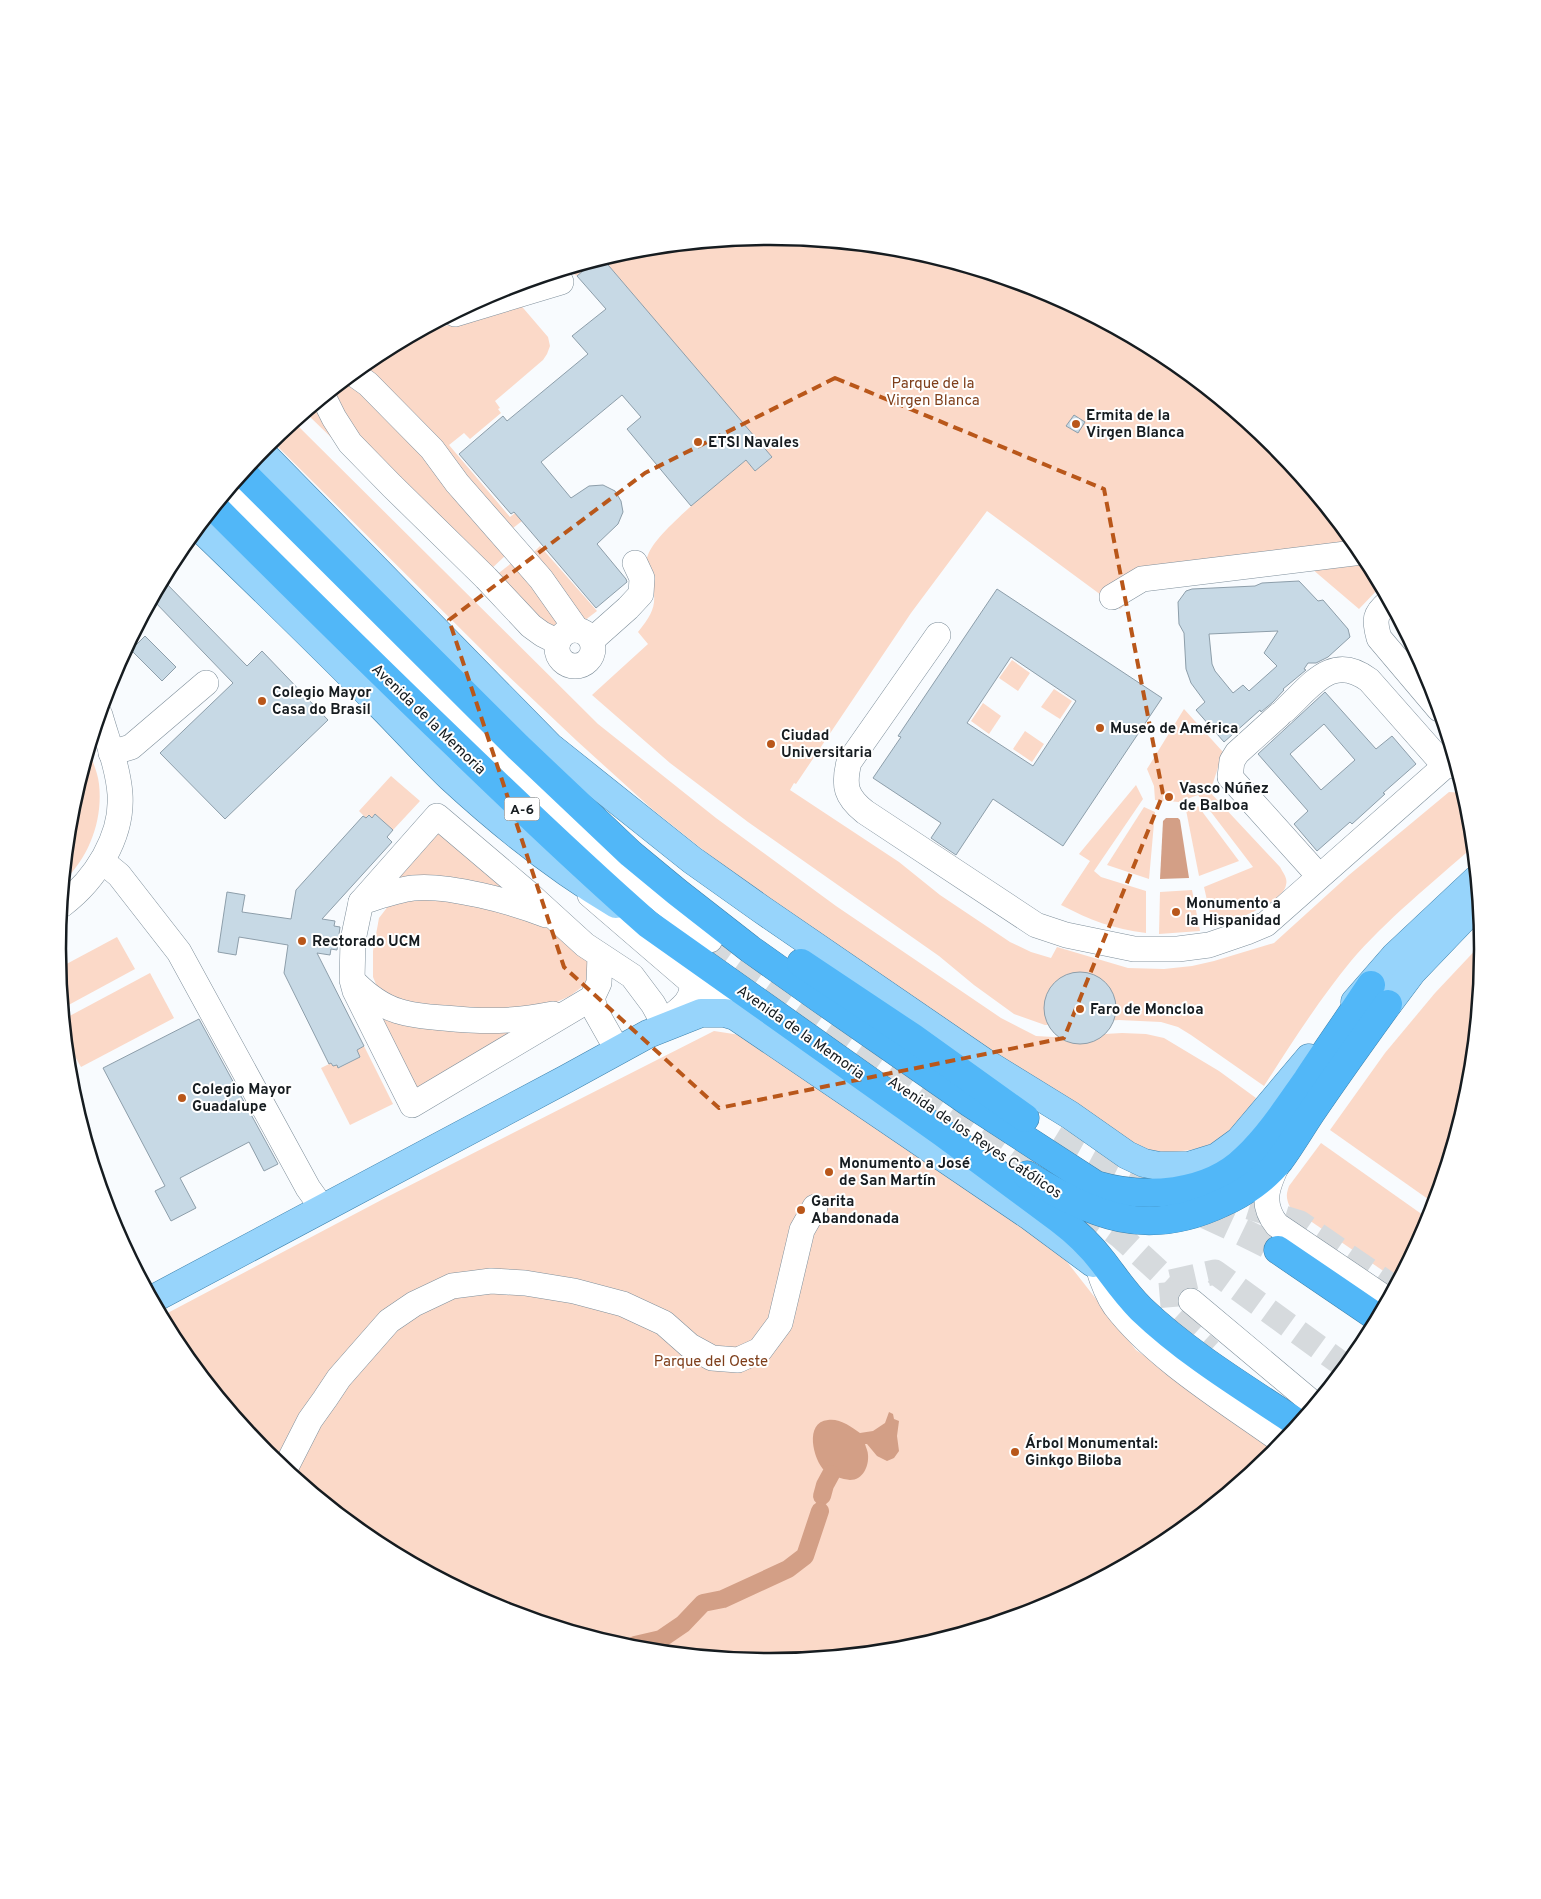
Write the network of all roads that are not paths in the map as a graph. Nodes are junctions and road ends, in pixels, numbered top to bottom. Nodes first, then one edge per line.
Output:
1 (561, 282) dead end
2 (494, 302) edge
3 (360, 378) edge
4 (327, 403) edge
5 (267, 458) edge
6 (248, 478) edge
7 (234, 494) edge
8 (219, 512) edge
9 (204, 532) edge
10 (1352, 553) edge
11 (635, 563) dead end
12 (1112, 597) dead end
13 (1385, 606) edge
14 (938, 635) dead end
15 (576, 637) junction
16 (1414, 666) edge
17 (206, 683) dead end
18 (103, 726) edge
19 (518, 747) junction
20 (111, 753) junction
21 (1447, 773) edge
22 (641, 830) junction
23 (102, 861) junction
24 (1319, 876) junction
25 (578, 882) junction
26 (1471, 883) edge
27 (68, 900) edge
28 (360, 902) junction
29 (1473, 908) edge
30 (557, 920) junction
31 (648, 924) junction
32 (1474, 924) edge
33 (710, 940) tunnel mouth
34 (600, 955) junction
35 (352, 980) junction
36 (690, 981) junction
37 (737, 986) junction
38 (1379, 994) junction
39 (592, 998) junction
40 (570, 1011) junction
41 (735, 1016) junction
42 (655, 1028) junction
43 (618, 1051) junction
44 (1059, 1132) tunnel mouth
45 (1279, 1161) junction
46 (815, 1207) dead end
47 (323, 1209) junction
48 (1278, 1250) tunnel mouth
49 (1094, 1257) junction
50 (158, 1296) edge
51 (1383, 1297) edge
52 (1191, 1301) tunnel mouth
53 (1372, 1314) edge
54 (1310, 1401) edge
55 (1294, 1420) edge
56 (1277, 1438) edge
57 (289, 1463) edge

1 - 2 street
3 - 15 street
4 - 15 street
5 - 22 main road
6 - 19 highway
7 - 33 street
8 - 31 highway, Avenida de la Memoria / A-6
9 - 25 main road, Avenida de la Memoria
10 - 12 street
11 - 15 street
13 - 16 street
14 - 24 street
17 - 20 street
18 - 20 street
19 - 22 highway
19 - 38 highway, Avenida de los Reyes Católicos
20 - 23 street
21 - 24 street
21 - 24 street
22 - 38 main road
22 - 44 highway
23 - 27 street
23 - 47 street
25 - 31 main road, Avenida de la Memoria
25 - 36 street, Avenida de la Memoria
26 - 38 main road, Avenida de los Reyes Católicos
28 - 30 street
28 - 30 street
28 - 35 street
29 - 38 main road, Avenida de los Reyes Católicos
30 - 34 street
31 - 37 highway, Avenida de la Memoria / A-6
32 - 38 main road
34 - 39 street
34 - 42 street
35 - 40 street
35 - 40 street
36 - 41 street, Avenida de la Memoria
36 - 42 street
37 - 45 highway, Avenida de los Reyes Católicos
37 - 49 highway, Avenida de la Memoria
38 - 45 highway, Avenida de los Reyes Católicos
39 - 40 street
39 - 43 street
41 - 42 main road
41 - 49 main road
42 - 43 main road
43 - 47 main road
45 - 51 street
46 - 57 street
47 - 50 main road
48 - 53 highway
49 - 55 highway, Avenida de la Memoria
49 - 56 street
52 - 54 street

